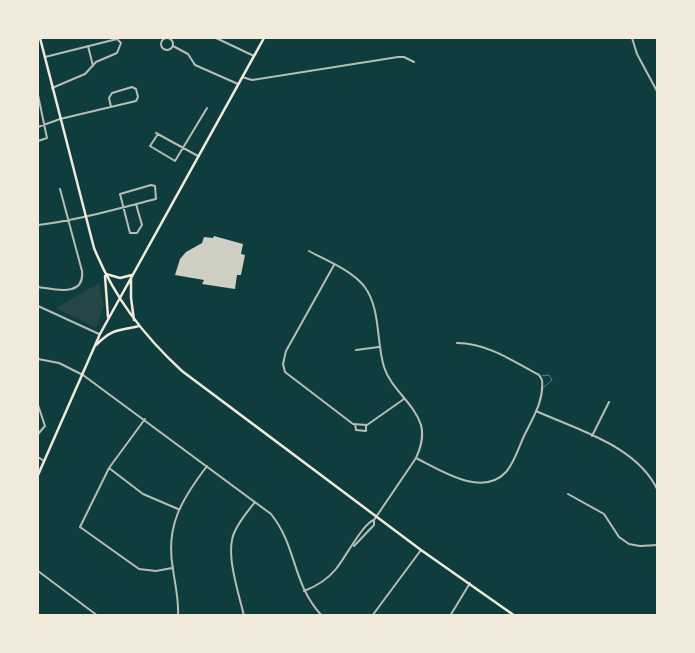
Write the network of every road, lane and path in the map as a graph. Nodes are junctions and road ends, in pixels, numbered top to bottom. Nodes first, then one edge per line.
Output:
1 (40, 38) edge
2 (216, 38) edge
3 (264, 38) edge
4 (632, 38) edge
5 (88, 46) junction
6 (173, 46) junction
7 (45, 56) junction
8 (254, 56) junction
9 (414, 62) dead end
10 (94, 66) junction
11 (242, 77) junction
12 (238, 84) junction
13 (52, 88) junction
14 (658, 93) edge
15 (38, 95) edge
16 (111, 107) junction
17 (207, 108) dead end
18 (60, 119) junction
19 (45, 125) junction
20 (38, 127) edge
21 (38, 141) edge
22 (184, 148) junction
23 (198, 157) junction
24 (60, 189) dead end
25 (136, 204) junction
26 (123, 207) junction
27 (85, 216) junction
28 (69, 221) junction
29 (38, 225) edge
30 (309, 251) dead end
31 (334, 265) junction
32 (105, 274) junction
33 (132, 275) junction
34 (38, 287) edge
35 (119, 298) junction
36 (38, 306) edge
37 (108, 318) junction
38 (134, 321) junction
39 (139, 326) junction
40 (100, 334) junction
41 (457, 343) dead end
42 (95, 346) junction
43 (379, 347) junction
44 (356, 350) dead end
45 (658, 355) edge
46 (658, 359) edge
47 (38, 360) edge
48 (82, 375) junction
49 (540, 377) junction
50 (543, 388) junction
51 (404, 398) junction
52 (609, 402) dead end
53 (38, 405) edge
54 (536, 411) junction
55 (145, 419) junction
56 (355, 424) junction
57 (366, 425) junction
58 (38, 434) edge
59 (592, 436) junction
60 (38, 457) edge
61 (416, 458) junction
62 (44, 461) junction
63 (207, 466) junction
64 (109, 468) junction
65 (38, 475) edge
66 (658, 492) edge
67 (568, 494) dead end
68 (255, 502) junction
69 (178, 509) junction
70 (377, 517) junction
71 (374, 520) junction
72 (658, 545) edge
73 (354, 546) junction
74 (421, 550) junction
75 (172, 568) junction
76 (38, 571) edge
77 (470, 583) junction
78 (304, 592) junction
79 (450, 615) edge
80 (98, 616) edge
81 (178, 616) edge
82 (244, 616) edge
83 (322, 616) edge
84 (372, 616) edge
85 (444, 616) edge
86 (515, 616) edge

1 - 7 main road
2 - 8 street
3 - 8 main road
4 - 14 street
5 - 7 street
5 - 10 street
5 - 10 street
6 - 6 street
6 - 12 street
7 - 13 main road
8 - 11 main road
9 - 11 street
10 - 13 street
11 - 12 main road
12 - 23 main road
13 - 18 main road
15 - 19 street
16 - 16 street
16 - 18 street
17 - 22 street
18 - 19 street
18 - 27 main road
19 - 20 street
19 - 21 street
22 - 22 street
22 - 23 street
23 - 33 main road
24 - 28 street
25 - 26 street
25 - 26 street
25 - 26 street
26 - 27 street
27 - 28 street
27 - 32 main road
28 - 29 street
28 - 34 street
30 - 31 street
31 - 43 street
31 - 56 street
32 - 33 main road
32 - 35 main road
32 - 37 main road
33 - 35 main road
33 - 38 main road
35 - 37 main road
35 - 38 main road
36 - 40 street
37 - 40 main road
38 - 39 main road
39 - 42 main road
39 - 70 main road
40 - 42 main road
41 - 49 street
42 - 48 main road
43 - 44 street
43 - 51 street
45 - 46 street
47 - 48 street
48 - 55 street
48 - 62 main road
49 - 50 street
49 - 50 lane
50 - 54 street
51 - 57 street
51 - 61 street
52 - 59 street
53 - 58 street
54 - 59 street
54 - 61 street
55 - 63 street
55 - 64 street
56 - 57 street
56 - 57 street
59 - 66 street
60 - 62 street
61 - 70 street
62 - 65 main road
63 - 68 street
63 - 69 street
64 - 69 street
64 - 75 street
67 - 72 street
68 - 78 street
68 - 82 street
69 - 75 street
70 - 71 street
70 - 74 main road
71 - 73 street
71 - 73 street
73 - 78 street
74 - 77 main road
74 - 84 street
75 - 81 street
76 - 80 street
77 - 79 street
77 - 86 main road
78 - 83 street
79 - 85 lane

